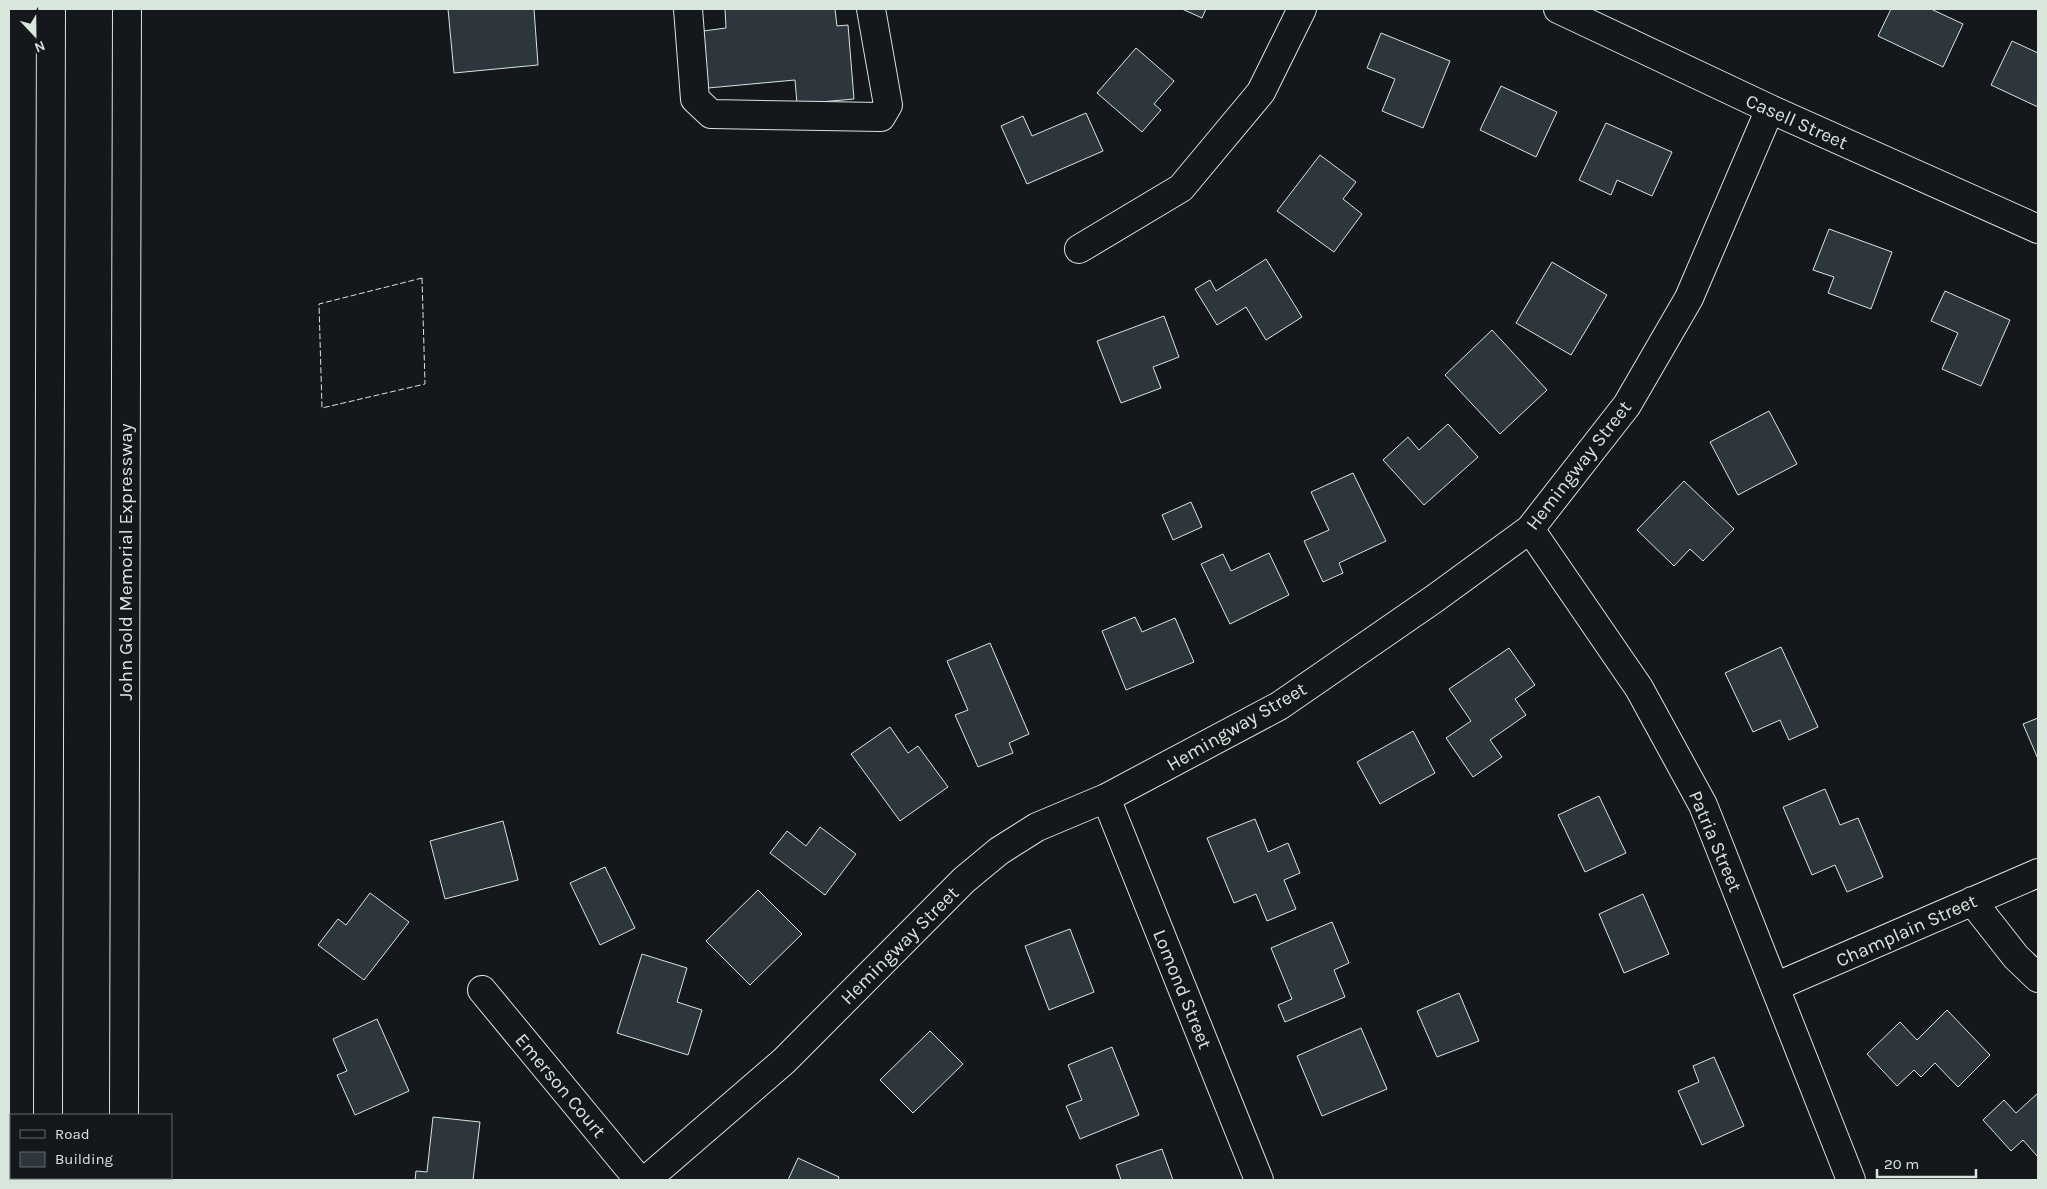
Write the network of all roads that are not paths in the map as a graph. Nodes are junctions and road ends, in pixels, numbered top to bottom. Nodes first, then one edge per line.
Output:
1 (51, 9) edge
2 (127, 9) edge
3 (688, 9) edge
4 (870, 9) edge
5 (1302, 9) edge
6 (1558, 9) edge
7 (1770, 109) junction
8 (2038, 229) edge
9 (1079, 249) dead end
10 (1530, 529) junction
11 (1106, 798) junction
12 (2038, 873) edge
13 (1972, 901) junction
14 (2038, 978) edge
15 (1775, 987) junction
16 (482, 990) dead end
17 (48, 1114) edge
18 (124, 1114) edge
19 (639, 1180) edge
20 (646, 1180) edge
21 (1259, 1180) edge
22 (1851, 1180) edge

1 - 17 main road
2 - 18 main road, John Gold Memorial Expressway
3 - 4 main road
5 - 9 main road
6 - 7 main road, Casell Street
7 - 8 main road, Casell Street
7 - 10 main road, Hemingway Street
10 - 11 main road, Hemingway Street
10 - 15 main road, Patria Street
11 - 20 main road, Hemingway Street
11 - 21 main road, Lomond Street
12 - 13 main road, Champlain Street
13 - 14 main road
13 - 15 main road, Champlain Street
15 - 22 main road, Patria Street
16 - 19 main road, Emerson Court

